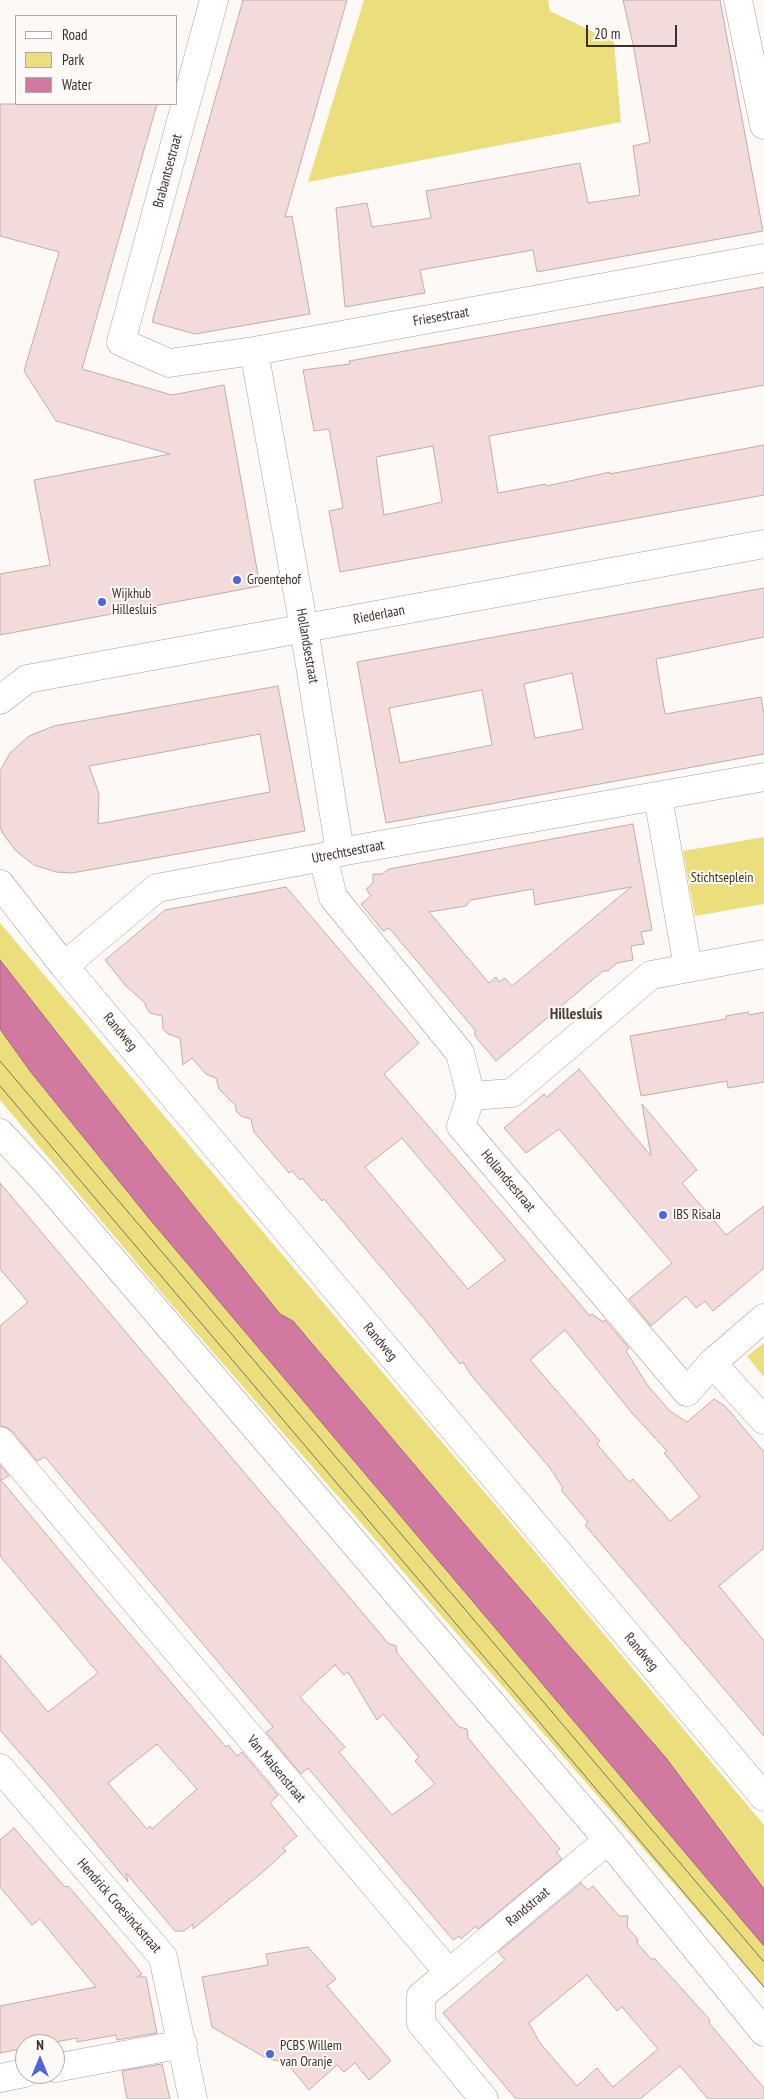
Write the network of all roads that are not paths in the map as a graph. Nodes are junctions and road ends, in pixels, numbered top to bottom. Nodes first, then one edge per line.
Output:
1 (214, 0) edge
2 (738, 0) edge
3 (764, 125) edge
4 (764, 258) edge
5 (121, 342) joint
6 (254, 352) junction
7 (764, 544) edge
8 (304, 628) junction
9 (0, 700) edge
10 (764, 776) edge
11 (658, 797) junction
12 (331, 855) junction
13 (0, 884) edge
14 (764, 954) edge
15 (64, 966) junction
16 (688, 967) junction
17 (471, 1096) junction
18 (1, 1136) edge
19 (764, 1318) edge
20 (712, 1363) junction
21 (764, 1420) edge
22 (0, 1441) edge
23 (0, 1768) edge
24 (764, 1797) edge
25 (608, 1840) junction
26 (449, 1973) junction
27 (764, 2032) edge
28 (183, 2044) junction
29 (65, 2066) edge
30 (15, 2075) edge
31 (0, 2078) edge
32 (193, 2099) edge
33 (484, 2099) edge

1 - 5 street, Brabantsestraat
2 - 3 street
4 - 6 street, Friesestraat
5 - 6 street, Friesestraat
6 - 8 street, Hollandsestraat
7 - 8 street, Riederlaan
8 - 9 street, Riederlaan
8 - 12 street, Hollandsestraat
10 - 11 street
11 - 12 street, Utrechtsestraat
11 - 16 street
12 - 15 street, Utrechtsestraat
12 - 17 street, Hollandsestraat
13 - 15 street, Randweg
14 - 16 street
15 - 24 street, Randweg
16 - 17 street
17 - 20 street, Hollandsestraat
18 - 25 street
19 - 20 street
20 - 21 street
22 - 26 street, Van Malsenstraat
23 - 28 street, Hendrick Croesinckstraat
25 - 26 street, Randstraat
25 - 27 street
26 - 33 street
28 - 29 street
28 - 32 street, Hendrick Croesinckstraat
30 - 31 street

